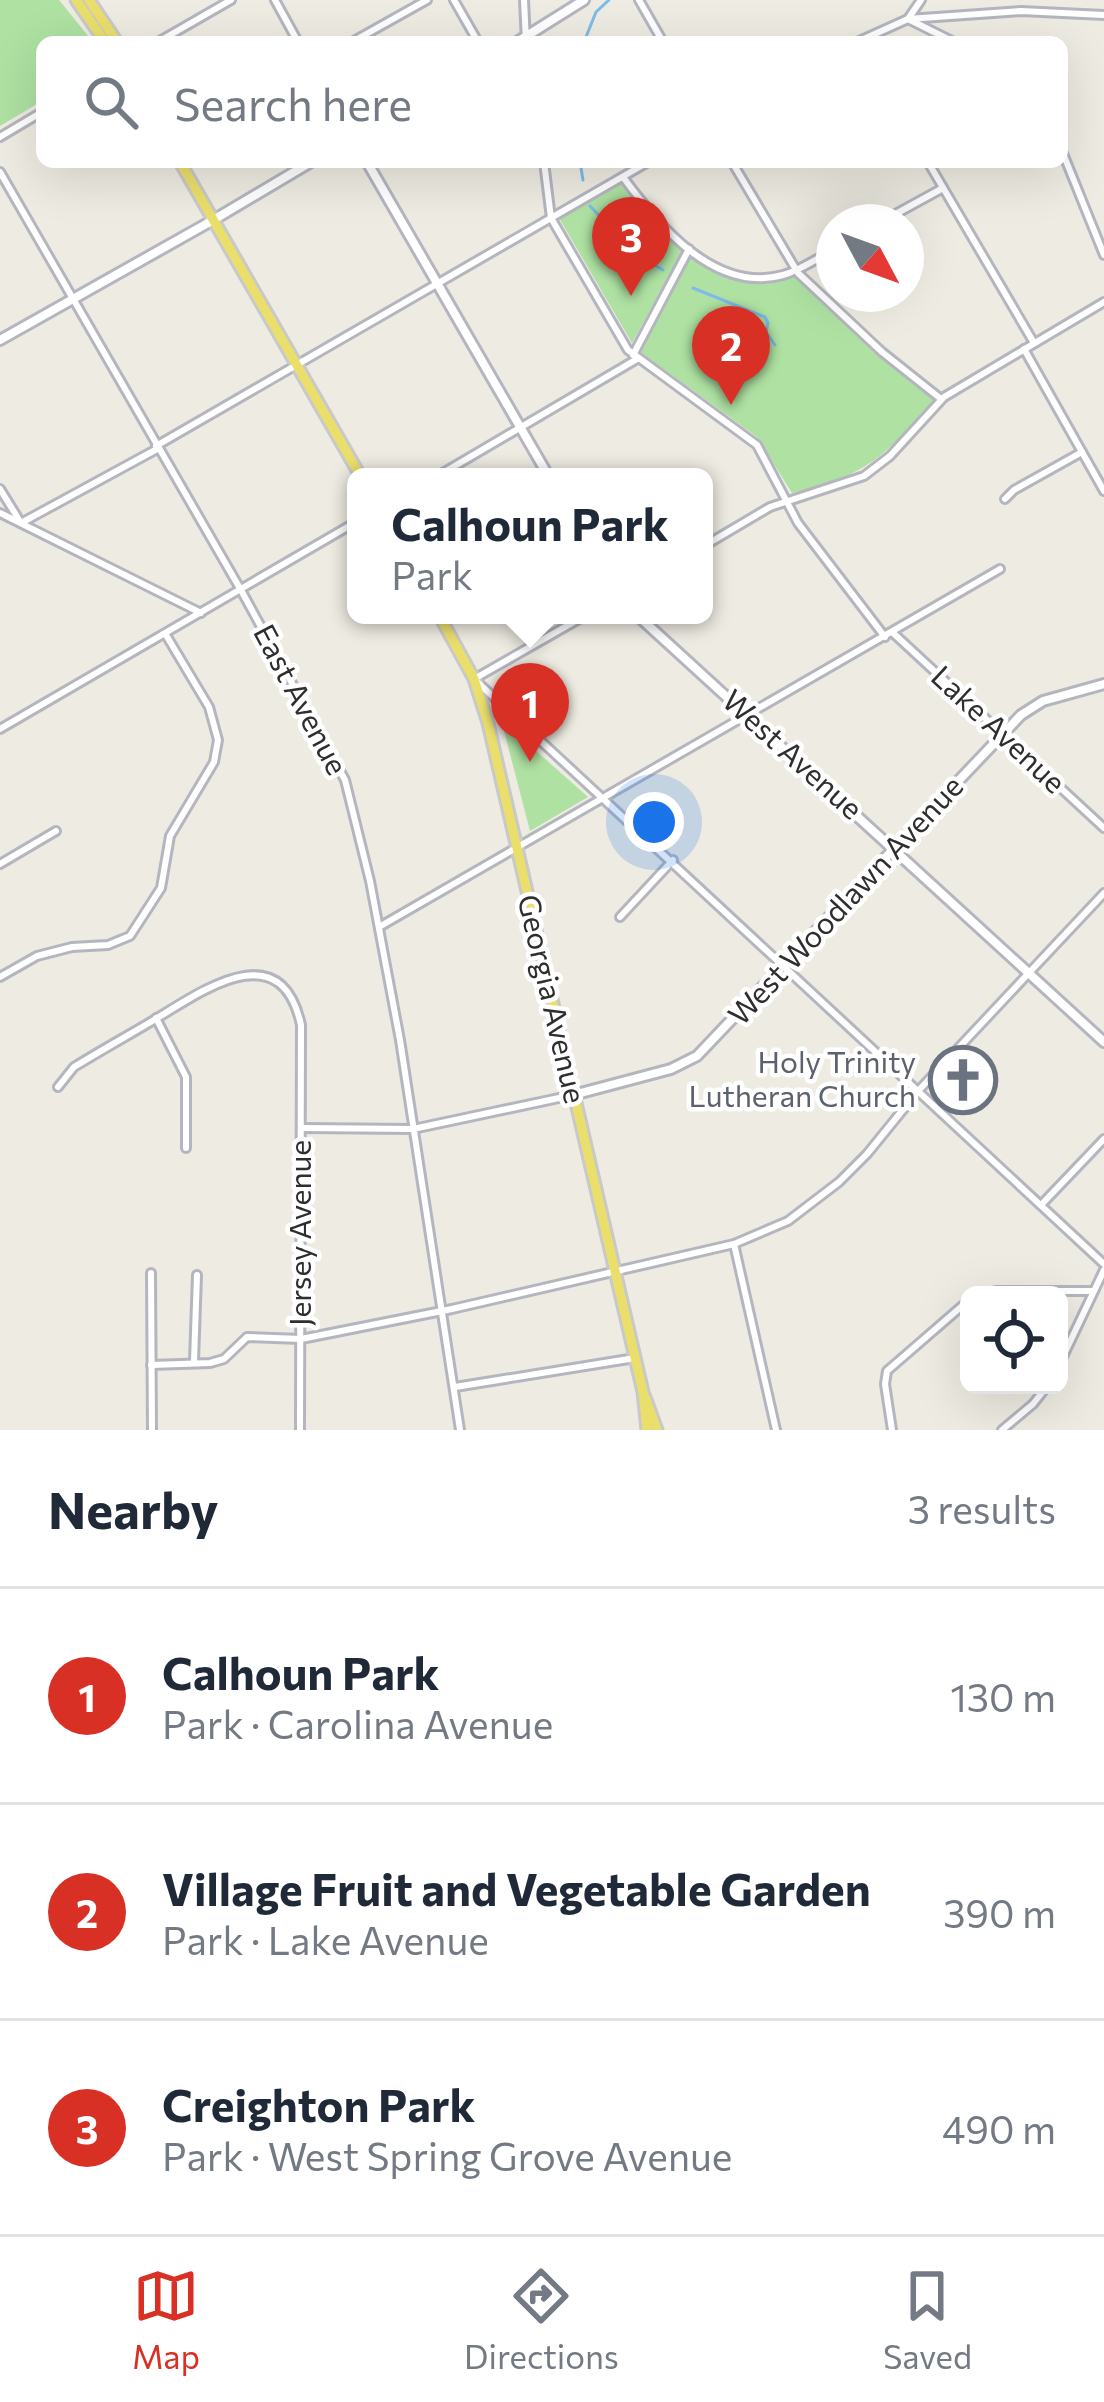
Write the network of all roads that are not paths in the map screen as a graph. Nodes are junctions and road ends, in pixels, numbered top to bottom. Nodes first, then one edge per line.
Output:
1 (76, 0) edge
2 (89, 0) edge
3 (231, 0) edge
4 (275, 0) edge
5 (427, 0) edge
6 (454, 0) edge
7 (524, 0) edge
8 (584, 0) edge
9 (652, 0) edge
10 (921, 0) edge
11 (641, 3) edge
12 (1104, 15) edge
13 (908, 19) junction
14 (101, 36) edge
15 (113, 36) edge
16 (168, 36) edge
17 (295, 36) edge
18 (363, 36) edge
19 (475, 36) edge
20 (523, 36) edge
21 (529, 36) edge
22 (660, 36) edge
23 (872, 36) edge
24 (942, 36) edge
25 (36, 116) edge
26 (0, 137) edge
27 (1068, 166) edge
28 (184, 168) edge
29 (300, 168) edge
30 (371, 168) edge
31 (545, 168) edge
32 (638, 168) edge
33 (736, 168) edge
34 (931, 168) edge
35 (0, 172) edge
36 (623, 177) junction
37 (943, 188) junction
38 (914, 204) edge
39 (551, 218) junction
40 (215, 219) junction
41 (689, 249) junction
42 (1104, 255) edge
43 (816, 259) edge
44 (796, 271) junction
45 (438, 283) junction
46 (72, 299) junction
47 (1104, 302) edge
48 (0, 340) edge
49 (1034, 343) junction
50 (1024, 349) junction
51 (635, 357) junction
52 (296, 364) junction
53 (941, 400) junction
54 (521, 429) junction
55 (157, 447) junction
56 (1082, 452) junction
57 (356, 468) edge
58 (452, 468) edge
59 (544, 468) edge
60 (0, 489) edge
61 (1104, 491) edge
62 (1005, 499) dead end
63 (788, 500) junction
64 (0, 513) edge
65 (21, 523) junction
66 (347, 528) edge
67 (713, 541) edge
68 (1000, 569) dead end
69 (242, 592) junction
70 (202, 614) junction
71 (444, 624) edge
72 (570, 624) edge
73 (648, 624) edge
74 (888, 634) junction
75 (166, 635) junction
76 (474, 679) junction
77 (1104, 684) edge
78 (748, 716) junction
79 (0, 729) edge
80 (1003, 734) junction
81 (606, 799) junction
82 (1104, 829) edge
83 (56, 831) dead end
84 (896, 848) junction
85 (517, 850) junction
86 (673, 860) junction
87 (0, 865) edge
88 (1104, 893) edge
89 (620, 917) dead end
90 (379, 927) junction
91 (785, 965) junction
92 (1029, 973) junction
93 (0, 977) edge
94 (156, 1018) junction
95 (1104, 1042) edge
96 (58, 1087) dead end
97 (920, 1090) junction
98 (573, 1095) junction
99 (302, 1128) junction
100 (413, 1129) junction
101 (1104, 1139) edge
102 (186, 1148) dead end
103 (1042, 1205) junction
104 (734, 1244) junction
105 (1104, 1267) edge
106 (614, 1271) junction
107 (151, 1274) dead end
108 (197, 1275) dead end
109 (1068, 1291) edge
110 (1094, 1291) junction
111 (960, 1308) edge
112 (443, 1310) junction
113 (301, 1339) junction
114 (1068, 1346) edge
115 (634, 1358) junction
116 (194, 1363) junction
117 (152, 1365) junction
118 (455, 1388) junction
119 (643, 1392) junction
120 (1040, 1394) edge
121 (152, 1430) edge
122 (300, 1430) edge
123 (460, 1430) edge
124 (647, 1430) edge
125 (657, 1430) edge
126 (776, 1430) edge
127 (892, 1430) edge
128 (1002, 1430) edge

1 - 14 main road
2 - 15 main road
3 - 16 street
4 - 17 street
5 - 18 street
6 - 19 street
7 - 20 street
8 - 21 street
9 - 11 street
10 - 13 street
11 - 22 street
12 - 13 street
13 - 23 street
13 - 24 street
25 - 26 street
27 - 42 street
28 - 40 main road
29 - 40 street
30 - 45 street
31 - 39 street, Lake Avenue
32 - 36 street
33 - 44 street
34 - 37 street
35 - 46 street, East Avenue
36 - 39 street
36 - 41 street
37 - 38 street
37 - 49 street
39 - 45 street
39 - 51 street, Lake Avenue
40 - 46 street
40 - 52 main road
41 - 44 street
41 - 51 street
43 - 44 street
44 - 53 street
45 - 52 street
45 - 54 street
46 - 48 street
46 - 55 street, East Avenue
47 - 49 street
49 - 50 street
50 - 53 street
50 - 56 street
51 - 54 street
51 - 63 street, Lake Avenue
52 - 55 street
52 - 57 main road
53 - 63 street
54 - 58 street
54 - 59 street
55 - 65 street
55 - 69 street, East Avenue
56 - 61 street
56 - 62 street
60 - 65 street
63 - 67 street
63 - 74 street, Lake Avenue
64 - 65 street
65 - 70 street
66 - 69 street
68 - 74 street
69 - 70 street
69 - 90 street, East Avenue
70 - 75 street
71 - 76 main road, Georgia Avenue
72 - 76 street
73 - 78 street, West Avenue
74 - 78 street
74 - 80 street, Lake Avenue
75 - 79 street
75 - 93 street
76 - 81 street
76 - 85 main road, Georgia Avenue
77 - 80 street, West Woodlawn Avenue
78 - 81 street
78 - 84 street, West Avenue
80 - 82 street, Lake Avenue
80 - 84 street, West Woodlawn Avenue
81 - 85 street
81 - 86 street
83 - 87 street
84 - 91 street, West Woodlawn Avenue
84 - 92 street, West Avenue
85 - 90 street
85 - 98 main road, Georgia Avenue
86 - 89 street
86 - 91 street
88 - 92 street
90 - 100 street, East Avenue
91 - 97 street
91 - 98 street, West Woodlawn Avenue
92 - 95 street, West Avenue
92 - 97 street
94 - 96 street
94 - 99 street, Jersey Avenue
94 - 102 street
97 - 103 street
97 - 104 street
98 - 100 street
98 - 106 main road, Georgia Avenue
99 - 100 street
99 - 113 street, Jersey Avenue
100 - 112 street, East Avenue
101 - 103 street
103 - 105 street
104 - 106 street
104 - 126 street
105 - 110 street
106 - 112 street
106 - 115 main road, Georgia Avenue
107 - 117 street
108 - 116 street
109 - 110 street
110 - 114 street
111 - 127 street
112 - 113 street
112 - 118 street, East Avenue
113 - 116 street
113 - 122 street, Jersey Avenue
115 - 118 street
115 - 119 main road, Georgia Avenue
116 - 117 street
117 - 121 street
118 - 123 street, East Avenue
119 - 124 main road, Georgia Avenue
119 - 125 main road, Georgia Avenue
120 - 128 street

